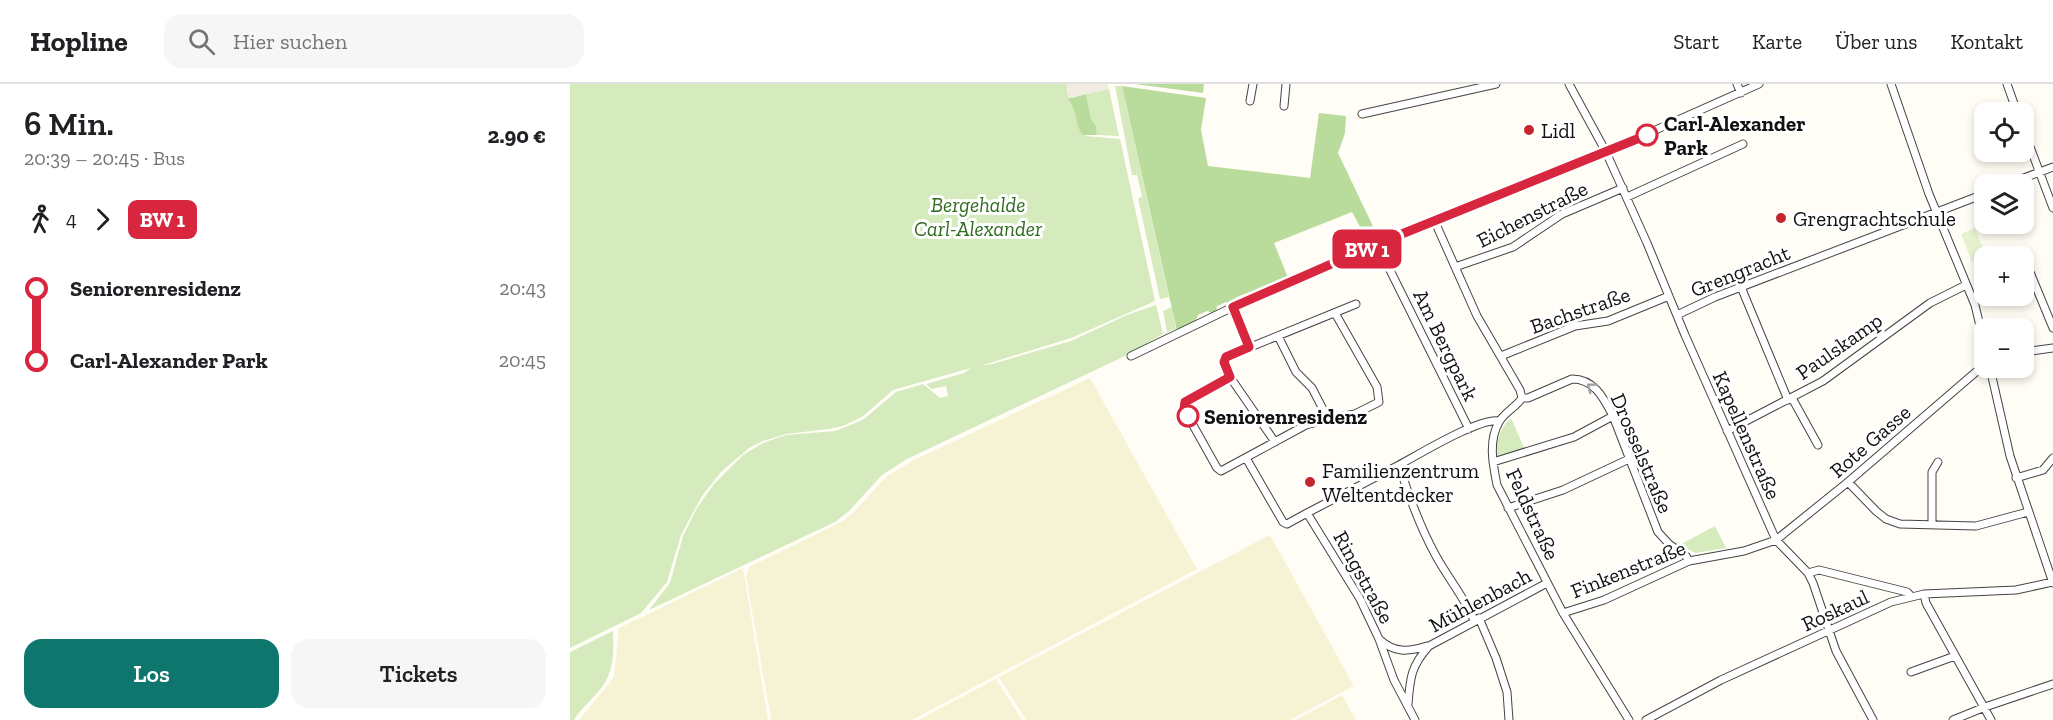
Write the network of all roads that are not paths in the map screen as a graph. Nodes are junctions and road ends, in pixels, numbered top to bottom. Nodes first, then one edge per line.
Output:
1 (1253, 84) edge
2 (1286, 84) edge
3 (1496, 84) edge
4 (1569, 84) edge
5 (1737, 84) edge
6 (1759, 84) edge
7 (1891, 84) edge
8 (2007, 84) edge
9 (1741, 93) junction
10 (1250, 101) dead end
11 (2013, 102) edge
12 (1284, 106) dead end
13 (1362, 114) dead end
14 (1743, 144) dead end
15 (1606, 152) junction
16 (2034, 158) edge
17 (2053, 167) edge
18 (2039, 172) junction
19 (2034, 174) edge
20 (1623, 188) junction
21 (1627, 197) junction
22 (1974, 198) edge
23 (2053, 208) edge
24 (1938, 213) junction
25 (1435, 222) junction
26 (1377, 244) junction
27 (1455, 267) junction
28 (2034, 282) edge
29 (1966, 285) junction
30 (1741, 286) junction
31 (1669, 296) junction
32 (1356, 304) dead end
33 (1233, 307) junction
34 (1335, 313) junction
35 (1677, 315) junction
36 (1978, 318) edge
37 (2053, 328) edge
38 (1278, 336) junction
39 (1249, 347) junction
40 (2053, 348) edge
41 (2034, 351) edge
42 (1131, 356) dead end
43 (1501, 356) junction
44 (1974, 374) edge
45 (1230, 377) junction
46 (1992, 378) edge
47 (1522, 398) junction
48 (1790, 399) junction
49 (1613, 416) junction
50 (1328, 419) junction
51 (1499, 421) junction
52 (1469, 429) junction
53 (1727, 431) junction
54 (1275, 442) junction
55 (1818, 445) dead end
56 (1246, 458) junction
57 (2053, 458) edge
58 (1629, 459) junction
59 (1493, 462) junction
60 (1938, 462) dead end
61 (1399, 465) junction
62 (2016, 478) junction
63 (1848, 482) junction
64 (1508, 508) junction
65 (2028, 512) junction
66 (1308, 513) junction
67 (1932, 525) junction
68 (1776, 540) junction
69 (1689, 561) junction
70 (1808, 573) junction
71 (2053, 582) edge
72 (1547, 583) junction
73 (1924, 594) junction
74 (1911, 596) junction
75 (1563, 614) junction
76 (1477, 619) junction
77 (1828, 631) junction
78 (1379, 639) junction
79 (1429, 646) junction
80 (1955, 656) junction
81 (1911, 672) dead end
82 (2053, 684) edge
83 (1408, 704) junction
84 (1985, 707) junction
85 (1415, 720) edge
86 (1509, 720) edge
87 (1629, 720) edge
88 (1648, 720) edge
89 (1873, 720) edge
90 (1953, 720) edge
91 (1991, 720) edge

1 - 10 street
2 - 12 street
3 - 13 street
4 - 15 street, Kapellenstraße
5 - 9 street
6 - 9 street
7 - 24 street
8 - 11 street
9 - 15 street
14 - 21 street
15 - 20 street, Kapellenstraße
15 - 25 street
16 - 18 street
17 - 18 street
18 - 19 street
18 - 23 street
20 - 21 street, Kapellenstraße
20 - 27 street, Eichenstraße
21 - 31 street, Kapellenstraße
22 - 24 street, Grengracht
24 - 29 street
24 - 30 street, Grengracht
25 - 26 street
25 - 27 street
26 - 33 street
26 - 52 street, Am Bergpark
27 - 43 street
28 - 37 street
29 - 36 street
29 - 48 street, Paulskamp
30 - 35 street, Grengracht
30 - 48 street
31 - 35 street, Kapellenstraße
31 - 43 street, Bachstraße
32 - 34 street
33 - 39 street
33 - 42 street
34 - 38 street
34 - 50 street
35 - 53 street, Kapellenstraße
38 - 39 street
38 - 50 street
39 - 45 street
40 - 41 street
43 - 47 street
44 - 63 street, Rote Gasse
45 - 54 street
45 - 56 street
46 - 62 street
49 -> 47 street, Drosselstraße
47 - 51 street
48 - 53 street, Paulskamp
48 - 55 street
49 - 58 street, Drosselstraße
49 - 59 street
50 - 54 street
51 - 52 street, Ringstraße
51 - 59 street, Feldstraße
52 - 61 street, Ringstraße
53 - 68 street, Kapellenstraße
54 - 56 street
56 - 66 street
57 - 62 street
58 - 64 street
58 - 69 street, Drosselstraße
59 - 64 street, Feldstraße
60 - 67 street
61 - 66 street, Ringstraße
61 - 76 street
62 - 65 street
63 - 67 street
63 - 68 street, Rote Gasse
64 - 72 street, Feldstraße
65 - 67 street
65 - 71 street
66 - 78 street, Ringstraße
68 - 69 street, Finkenstraße
68 - 70 street, Kapellenstraße
69 - 75 street, Finkenstraße
70 - 74 street
70 - 77 street, Kapellenstraße
71 - 73 street, Roskaul
72 - 75 street, Feldstraße
72 - 76 street, Mühlenbach
73 - 74 street, Roskaul
73 - 80 street
74 - 77 street, Roskaul
75 - 87 street, Feldstraße
76 - 79 street, Mühlenbach
76 - 86 street
77 - 88 street, Roskaul
77 - 89 street, Kapellenstraße
78 - 79 street, Mühlenbach
78 - 83 street, Ringstraße
79 - 83 street, Mühlenbach
80 - 81 street
80 - 84 street
82 - 84 street
83 - 85 street, Ringstraße
84 - 90 street
84 - 91 street

